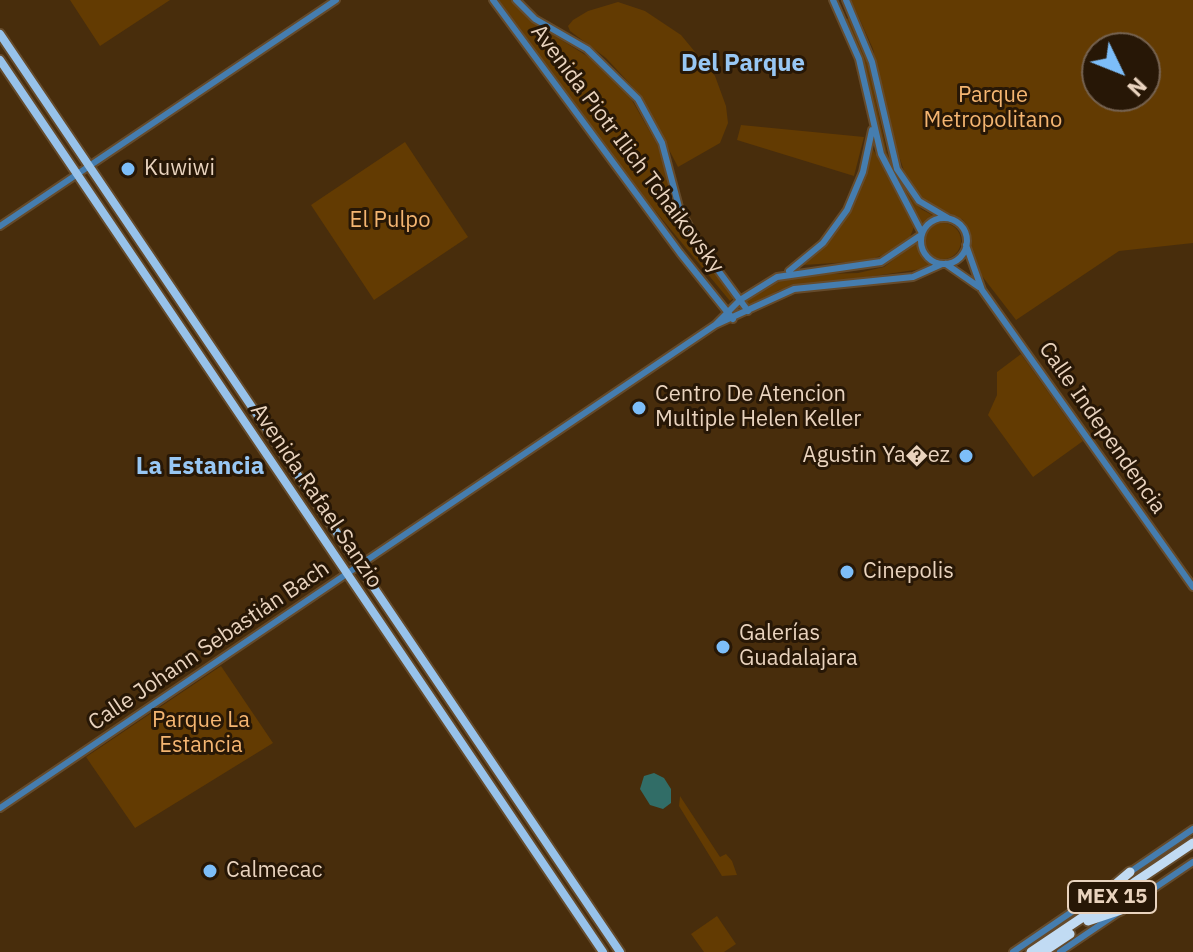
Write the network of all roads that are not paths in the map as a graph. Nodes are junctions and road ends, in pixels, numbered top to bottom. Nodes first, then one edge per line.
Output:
1 (336, 0) edge
2 (493, 0) edge
3 (516, 0) edge
4 (833, 0) edge
5 (846, 0) edge
6 (852, 13) junction
7 (843, 17) junction
8 (0, 34) edge
9 (0, 60) edge
10 (873, 127) junction
11 (89, 166) junction
12 (77, 174) junction
13 (948, 218) junction
14 (0, 226) edge
15 (921, 234) junction
16 (966, 245) junction
17 (944, 264) junction
18 (786, 273) junction
19 (982, 290) junction
20 (740, 300) junction
21 (726, 311) junction
22 (748, 311) junction
23 (733, 319) junction
24 (715, 325) junction
25 (360, 565) junction
26 (347, 574) junction
27 (1193, 587) edge
28 (0, 808) edge
29 (1193, 829) edge
30 (1193, 843) edge
31 (1193, 850) edge
32 (1193, 862) edge
33 (1130, 872) junction
34 (1121, 910) junction
35 (1088, 921) junction
36 (1055, 936) junction
37 (603, 952) edge
38 (620, 952) edge
39 (1013, 952) edge
40 (1031, 952) edge
41 (1043, 952) edge
42 (1060, 952) edge

1 - 11 street
2 - 21 street, Avenida Piotr Ilich Tchaikovsky
3 - 20 street, Avenida Piotr Ilich Tchaikovsky
4 - 7 street
5 - 6 street
6 - 7 street
6 - 13 street
7 - 10 street
8 - 11 main road, Avenida Rafael Sanzio
9 - 12 main road, Avenida Rafael Sanzio
10 - 15 street
10 - 18 street
11 - 12 street
11 - 25 main road, Avenida Rafael Sanzio
12 - 14 street
12 - 26 main road, Avenida Rafael Sanzio
13 - 15 street
13 - 16 street
15 - 17 street
15 - 18 street, Calle Johann Sebastián Bach
16 - 17 street
16 - 19 street, Calle Independencia
17 - 19 street, Calle Independencia
17 - 22 street, Calle Johann Sebastián Bach
18 - 20 street, Calle Johann Sebastián Bach
19 - 27 street, Calle Independencia
20 - 21 street, Calle Johann Sebastián Bach
20 - 22 street, Avenida Piotr Ilich Tchaikovsky
21 - 23 street, Avenida Piotr Ilich Tchaikovsky
21 - 24 street, Calle Johann Sebastián Bach
22 - 23 street, Calle Johann Sebastián Bach
23 - 24 street, Calle Johann Sebastián Bach
24 - 25 street, Calle Johann Sebastián Bach
25 - 26 street, Calle Johann Sebastián Bach
25 - 38 main road, Avenida Rafael Sanzio
26 - 28 street, Calle Johann Sebastián Bach
26 - 37 main road, Avenida Rafael Sanzio
29 - 33 street
30 - 36 highway, MEX 15
31 - 35 highway, MEX 15
32 - 34 street
33 - 36 highway
33 - 39 street
34 - 35 highway
34 - 42 street
35 - 41 highway, MEX 15
36 - 40 highway, MEX 15

